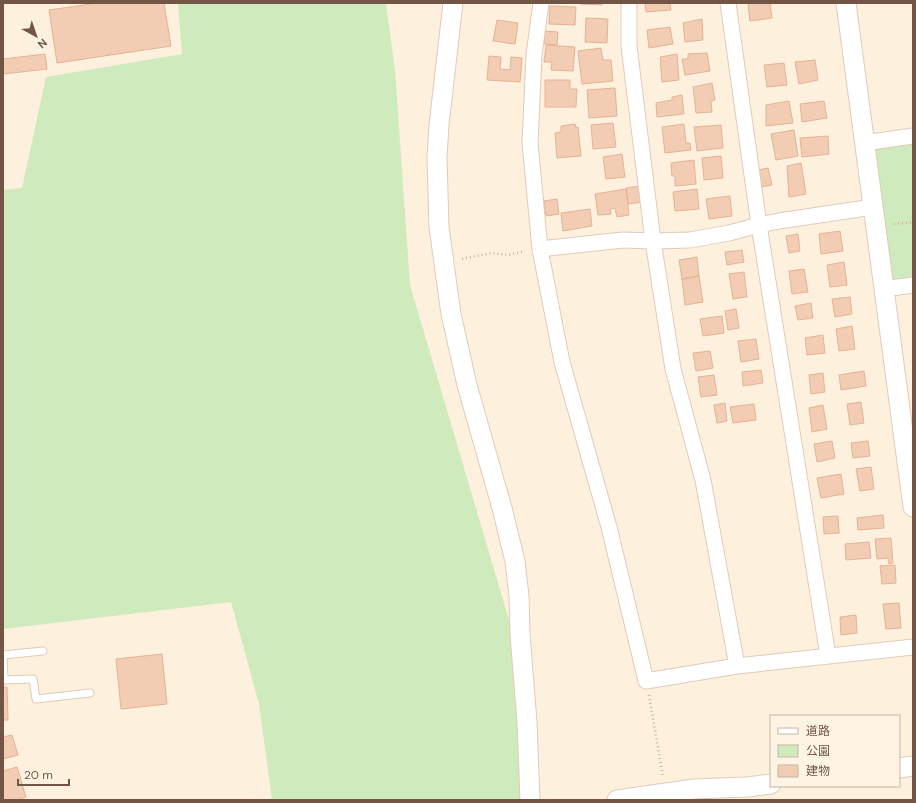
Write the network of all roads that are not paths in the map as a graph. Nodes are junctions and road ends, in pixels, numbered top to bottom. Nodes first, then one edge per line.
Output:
1 (453, 3) edge
2 (541, 3) edge
3 (629, 3) edge
4 (728, 3) edge
5 (846, 3) edge
6 (913, 136) edge
7 (864, 143) junction
8 (873, 207) junction
9 (759, 225) junction
10 (653, 241) junction
11 (540, 249) junction
12 (913, 285) edge
13 (884, 289) junction
14 (913, 506) edge
15 (913, 647) edge
16 (43, 651) dead end
17 (3, 655) edge
18 (828, 656) junction
19 (737, 666) junction
20 (4, 680) edge
21 (90, 693) dead end
22 (913, 766) edge
23 (900, 768) edge
24 (770, 784) edge
25 (530, 800) edge
26 (616, 800) edge

1 - 25 street
2 - 11 street
3 - 10 street
4 - 9 street
5 - 7 street
6 - 7 street
7 - 8 street
8 - 9 street
8 - 13 street
9 - 10 street
9 - 18 street
10 - 11 street
10 - 19 street
11 - 19 street
12 - 13 street
13 - 14 street
15 - 18 street
16 - 17 lane
17 - 20 lane
18 - 19 street
20 - 21 lane
22 - 23 street
24 - 26 street

